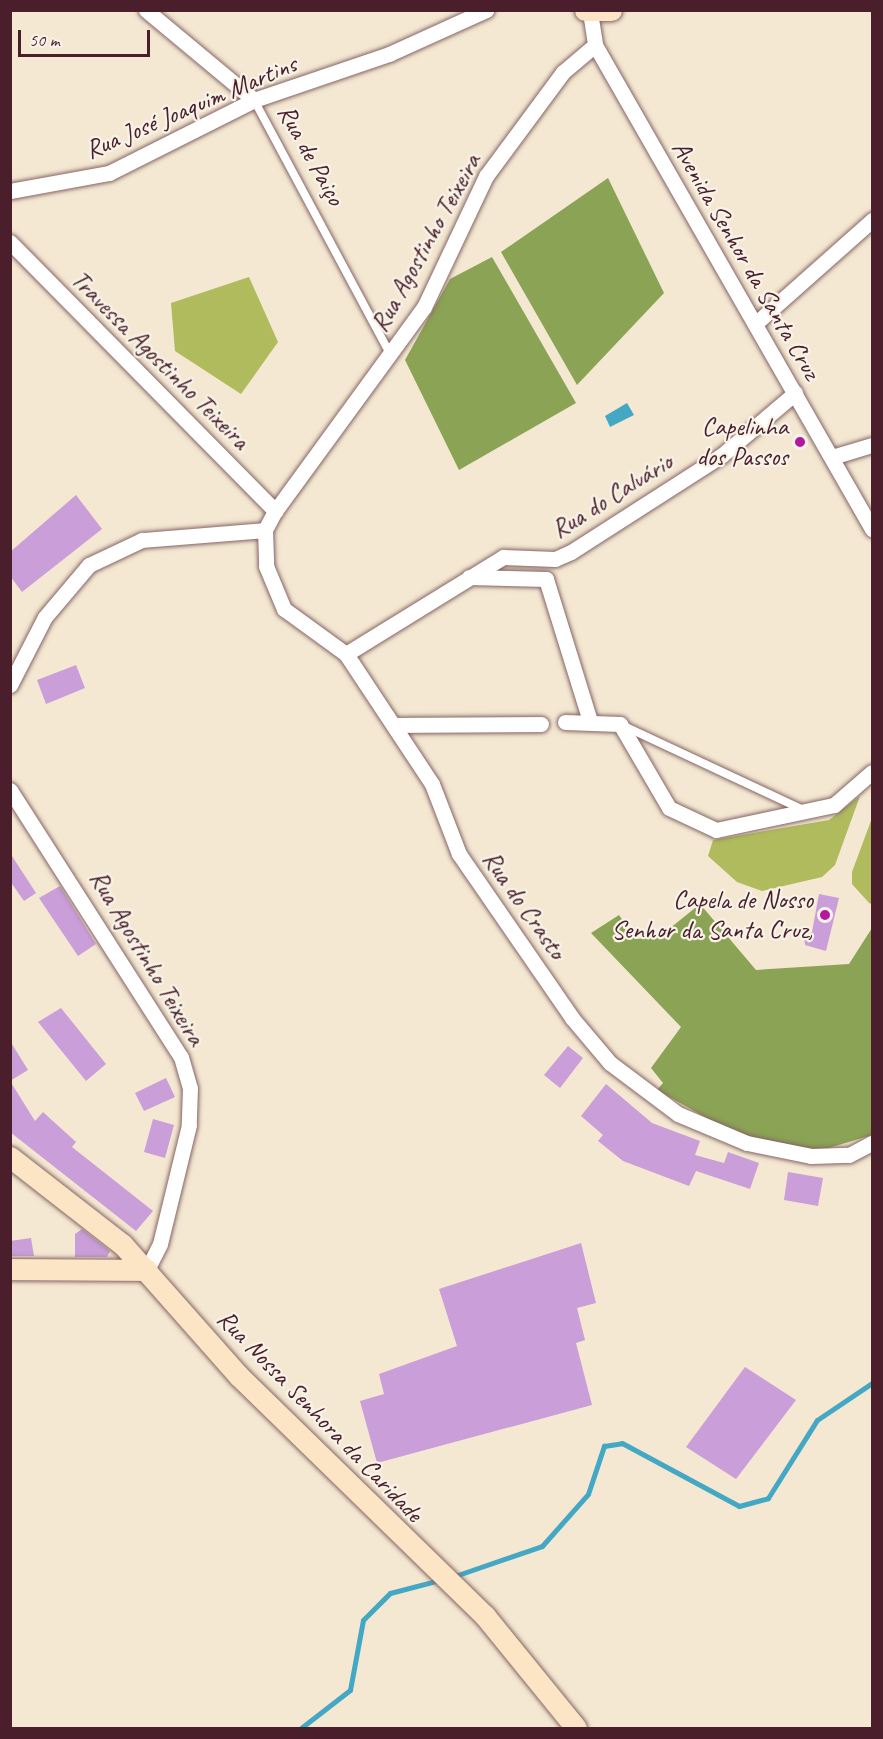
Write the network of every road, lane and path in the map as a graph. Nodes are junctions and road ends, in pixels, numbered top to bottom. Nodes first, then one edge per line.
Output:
1 (146, 10) edge
2 (486, 10) edge
3 (611, 10) edge
4 (587, 11) edge
5 (595, 45) junction
6 (254, 100) junction
7 (10, 191) edge
8 (873, 220) edge
9 (10, 242) edge
10 (755, 324) junction
11 (391, 355) junction
12 (795, 393) junction
13 (873, 445) edge
14 (832, 457) junction
15 (275, 512) junction
16 (873, 529) edge
17 (265, 530) junction
18 (467, 578) junction
19 (346, 654) junction
20 (10, 685) edge
21 (590, 721) junction
22 (565, 722) dead end
23 (541, 724) dead end
24 (620, 724) junction
25 (394, 725) junction
26 (872, 772) edge
27 (10, 790) edge
28 (810, 814) junction
29 (873, 1143) edge
30 (10, 1156) edge
31 (10, 1269) edge
32 (147, 1270) junction
33 (576, 1728) edge

1 - 6 street, Rua de Paiço
2 - 6 street, Rua José Joaquim Martins
3 - 4 street
4 - 5 street, Avenida Senhor da Santa Cruz
5 - 10 street, Avenida Senhor da Santa Cruz
5 - 11 street, Rua Agostinho Teixeira
6 - 7 street, Rua José Joaquim Martins
6 - 11 lane, Rua de Paiço
8 - 10 street
9 - 15 street, Travessa Agostinho Teixeira
10 - 12 street, Avenida Senhor da Santa Cruz
11 - 15 street, Rua Agostinho Teixeira
12 - 14 street, Avenida Senhor da Santa Cruz
12 - 18 street, Rua do Calvário
13 - 14 street
14 - 16 street, Avenida Senhor da Santa Cruz
15 - 17 street, Rua Agostinho Teixeira
17 - 19 street, Rua do Crasto
17 - 20 street
18 - 19 street, Rua do Calvário
18 - 21 street
19 - 25 street, Rua do Crasto
21 - 22 street
21 - 24 street
23 - 25 street
24 - 28 lane
24 - 28 street
25 - 29 street, Rua do Crasto
26 - 28 street
27 - 32 street, Rua Agostinho Teixeira
30 - 32 street, Rua Nossa Senhora da Caridade
31 - 32 street
32 - 33 street, Rua Nossa Senhora da Caridade

